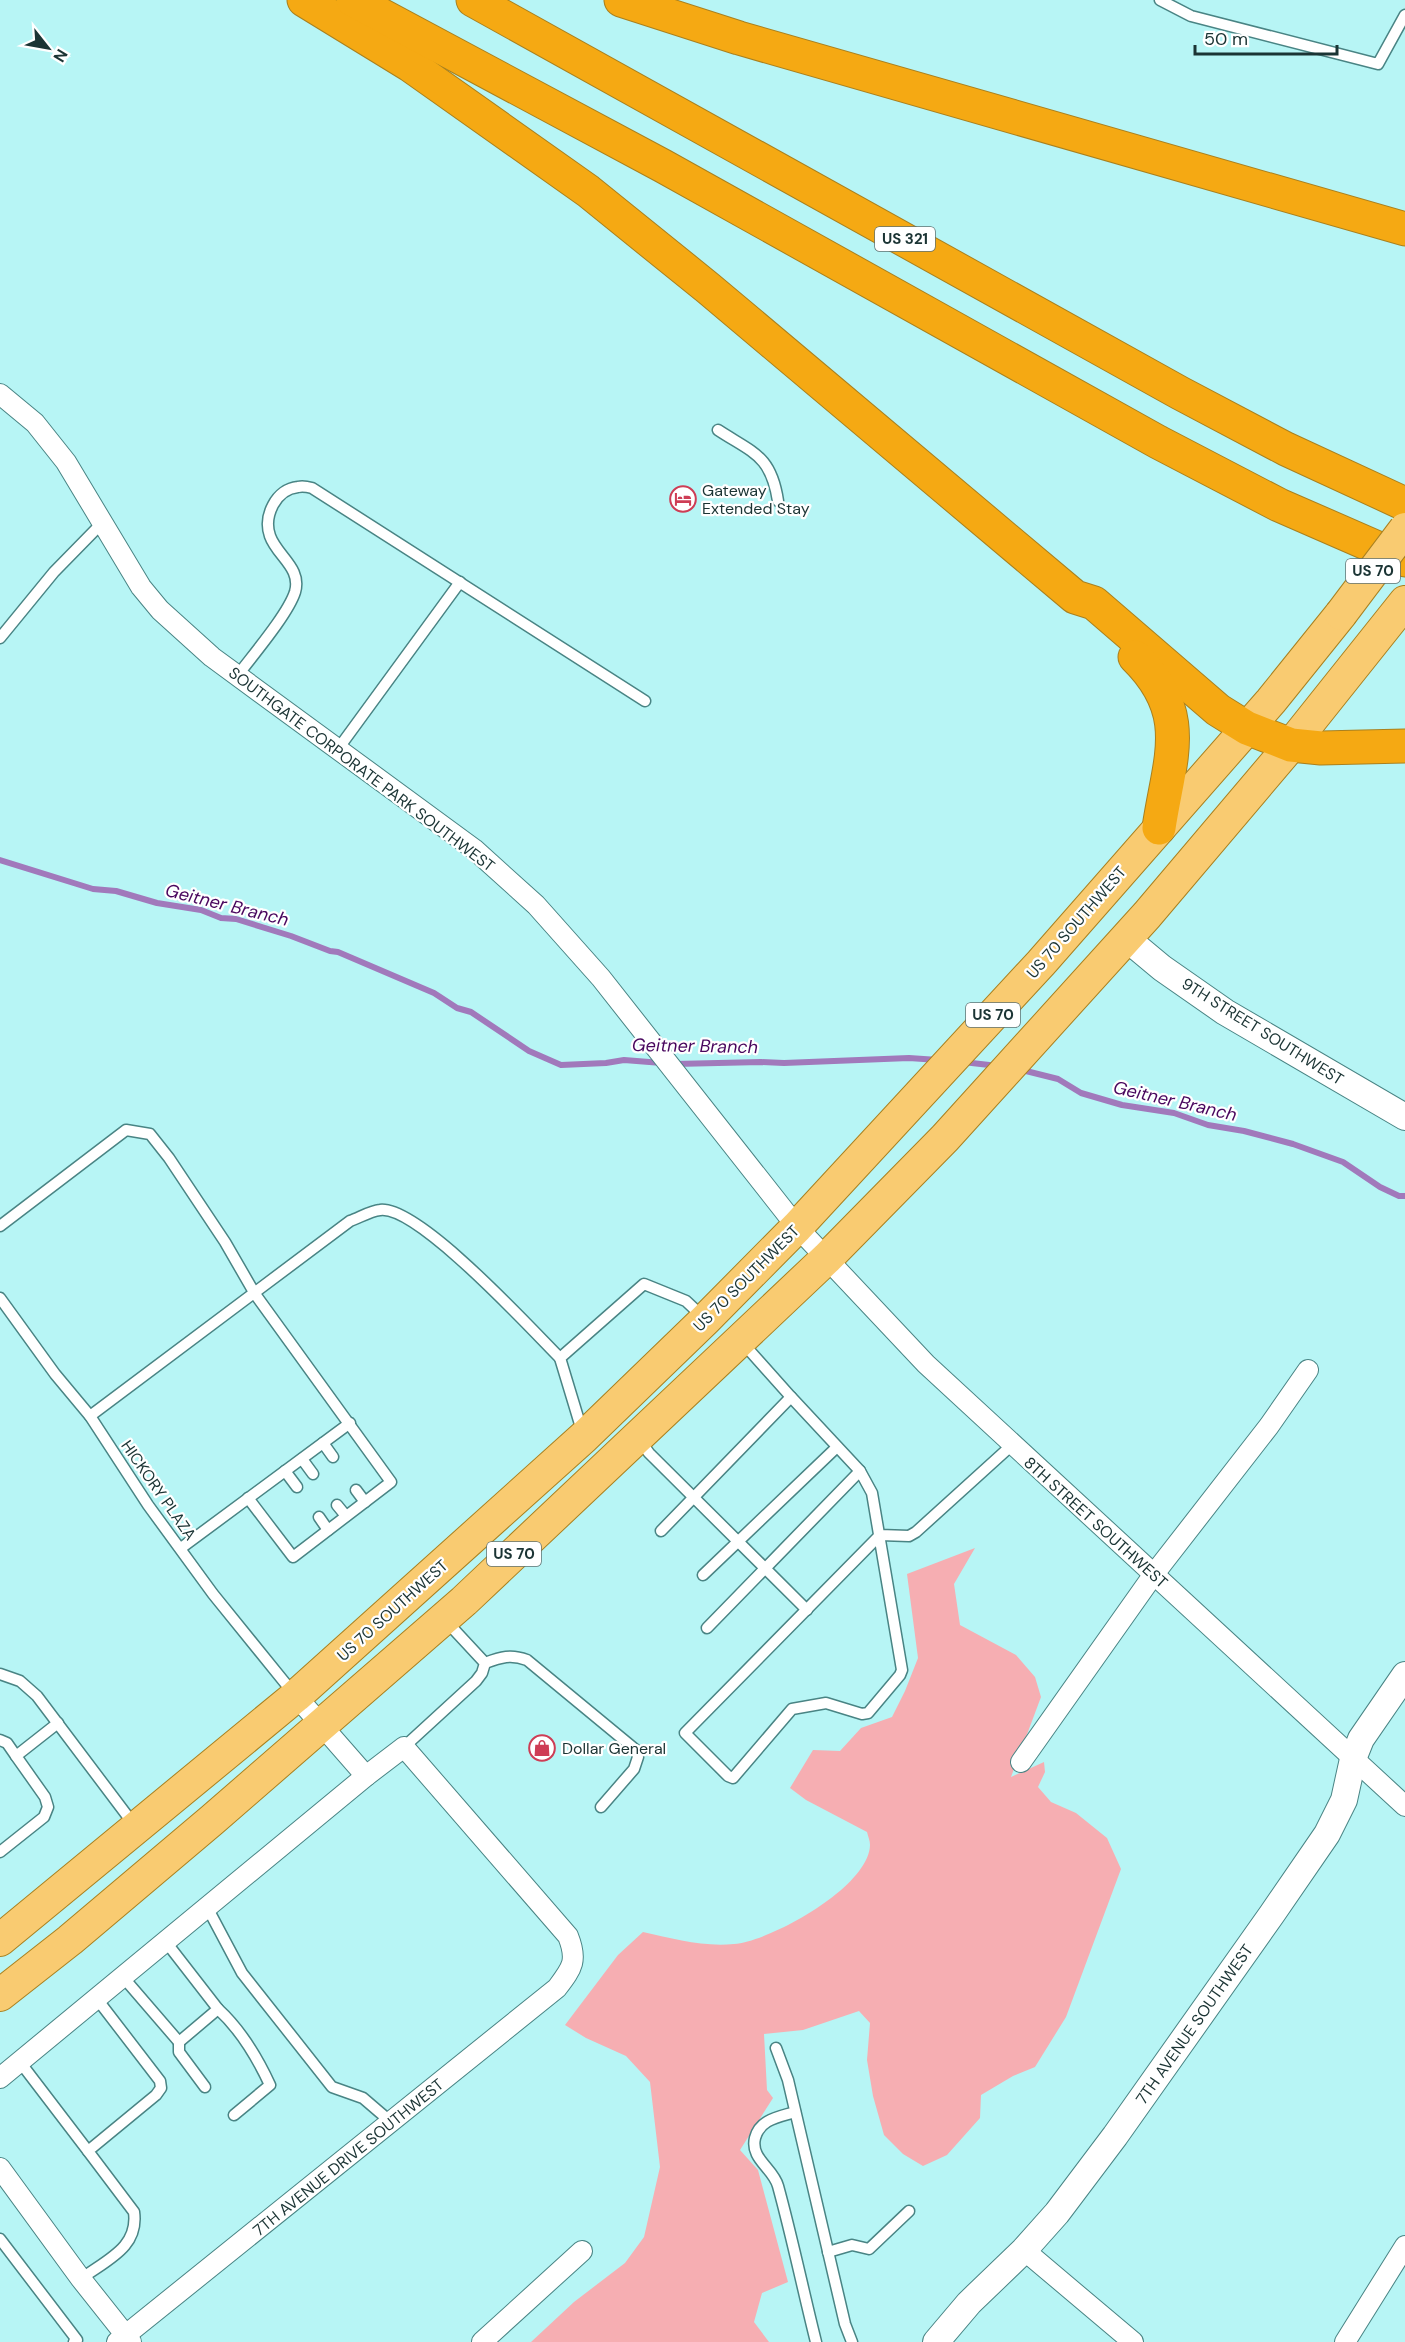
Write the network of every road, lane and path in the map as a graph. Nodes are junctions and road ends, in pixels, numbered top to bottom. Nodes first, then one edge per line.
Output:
1 (304, 0) edge
2 (353, 0) edge
3 (473, 0) edge
4 (621, 0) edge
5 (1160, 0) edge
6 (1405, 15) edge
7 (1405, 229) edge
8 (0, 394) edge
9 (718, 430) dead end
10 (778, 501) dead end
11 (1405, 504) edge
12 (102, 523) junction
13 (1405, 529) edge
14 (1405, 560) edge
15 (460, 582) junction
16 (1075, 597) junction
17 (1405, 602) edge
18 (0, 638) edge
19 (238, 675) junction
20 (645, 700) dead end
21 (1247, 728) junction
22 (1291, 745) junction
23 (1405, 746) edge
24 (338, 749) junction
25 (1159, 828) junction
26 (1126, 938) junction
27 (1405, 1117) edge
28 (0, 1226) edge
29 (797, 1227) junction
30 (827, 1258) junction
31 (255, 1294) junction
32 (0, 1298) edge
33 (705, 1320) junction
34 (740, 1341) junction
35 (560, 1358) junction
36 (1308, 1370) dead end
37 (790, 1397) junction
38 (90, 1416) junction
39 (350, 1423) junction
40 (584, 1437) junction
41 (637, 1437) junction
42 (323, 1443) junction
43 (1012, 1445) junction
44 (837, 1447) junction
45 (333, 1457) dead end
46 (302, 1459) junction
47 (285, 1471) junction
48 (860, 1471) junction
49 (313, 1474) dead end
50 (297, 1487) dead end
51 (356, 1490) dead end
52 (693, 1497) junction
53 (248, 1498) junction
54 (365, 1502) junction
55 (337, 1505) dead end
56 (346, 1516) junction
57 (319, 1517) dead end
58 (328, 1530) junction
59 (661, 1531) dead end
60 (880, 1534) junction
61 (738, 1541) junction
62 (181, 1548) junction
63 (765, 1568) junction
64 (1154, 1574) junction
65 (703, 1575) dead end
66 (807, 1610) junction
67 (444, 1618) junction
68 (707, 1628) dead end
69 (485, 1663) junction
70 (0, 1674) edge
71 (1405, 1675) edge
72 (296, 1696) junction
73 (58, 1723) junction
74 (322, 1725) junction
75 (0, 1740) edge
76 (404, 1747) junction
77 (16, 1756) junction
78 (1353, 1759) junction
79 (1021, 1762) dead end
80 (366, 1776) junction
81 (1405, 1806) edge
82 (601, 1808) dead end
83 (137, 1828) junction
84 (0, 1852) edge
85 (207, 1908) junction
86 (0, 1940) edge
87 (166, 1942) junction
88 (123, 1977) junction
89 (0, 1995) edge
90 (97, 1999) junction
91 (218, 2009) junction
92 (179, 2042) junction
93 (776, 2048) dead end
94 (20, 2062) junction
95 (0, 2078) edge
96 (206, 2087) dead end
97 (795, 2112) junction
98 (234, 2115) dead end
99 (391, 2122) junction
100 (88, 2151) junction
101 (0, 2168) edge
102 (909, 2211) dead end
103 (0, 2239) edge
104 (1405, 2246) edge
105 (1024, 2250) junction
106 (582, 2251) dead end
107 (828, 2252) junction
108 (81, 2279) junction
109 (125, 2340) edge
110 (74, 2342) edge
111 (482, 2342) edge
112 (816, 2342) edge
113 (852, 2342) edge
114 (936, 2342) edge
115 (1133, 2342) edge
116 (1345, 2342) edge

1 - 16 highway
2 - 14 highway
3 - 11 highway, US 321
4 - 7 highway
5 - 6 lane
8 - 12 street, SOUTHGATE CORPORATE PARK SOUTHWEST
9 - 10 lane
12 - 18 lane
12 - 19 street, SOUTHGATE CORPORATE PARK SOUTHWEST
13 - 21 main road, US 70 SOUTHWEST / US 70, bridge
15 - 19 lane
15 - 20 lane
15 - 24 lane
16 - 21 highway
16 - 25 highway
17 - 22 main road, US 70
19 - 24 street, SOUTHGATE CORPORATE PARK SOUTHWEST
21 - 22 highway
21 - 25 main road, US 70 SOUTHWEST / US 70
22 - 23 highway
22 - 26 main road, US 70
24 - 29 street, SOUTHGATE CORPORATE PARK SOUTHWEST
25 - 29 main road, US 70 SOUTHWEST / US 70
26 - 27 street, 9TH STREET SOUTHWEST
26 - 30 main road, US 70
28 - 31 lane
29 - 30 street, 8TH STREET SOUTHWEST
29 - 33 main road, US 70 SOUTHWEST / US 70
30 - 34 main road, US 70
30 - 43 street, 8TH STREET SOUTHWEST
31 - 35 lane
31 - 38 lane
31 - 39 lane
32 - 38 lane, HICKORY PLAZA
33 - 35 lane
33 - 40 main road, US 70 SOUTHWEST / US 70
34 - 37 lane
34 - 41 main road, US 70
35 - 40 lane
36 - 64 street
37 - 44 lane
37 - 52 lane
38 - 62 lane, HICKORY PLAZA
39 - 42 lane
39 - 54 lane
40 - 72 main road, US 70 SOUTHWEST / US 70
41 - 52 lane
41 - 67 main road, US 70
42 - 45 lane
42 - 46 lane
43 - 60 lane
43 - 64 street, 8TH STREET SOUTHWEST
44 - 48 lane
44 - 61 lane
46 - 47 lane
46 - 49 lane
47 - 50 lane
47 - 53 lane
48 - 60 lane
48 - 63 lane
51 - 54 lane
52 - 59 lane
52 - 61 lane
53 - 58 lane
53 - 62 lane
54 - 56 lane
55 - 56 lane
56 - 58 lane
57 - 58 lane
60 - 66 lane
60 - 66 lane
61 - 63 lane
61 - 65 lane
62 - 72 lane, HICKORY PLAZA
63 - 66 lane
63 - 68 lane
64 - 78 street, 8TH STREET SOUTHWEST
64 - 79 street
67 - 69 lane
67 - 74 main road, US 70
69 - 76 lane
69 - 82 lane
70 - 73 lane
71 - 78 street, 7TH AVENUE SOUTHWEST
72 - 74 street
72 - 83 main road, US 70 SOUTHWEST / US 70
73 - 77 lane
73 - 83 lane
74 - 80 street
74 - 89 main road, US 70
75 - 77 lane
76 - 80 street
76 - 99 street, 7TH AVENUE DRIVE SOUTHWEST
77 - 84 lane
78 - 81 street, 8TH STREET SOUTHWEST
78 - 105 street, 7TH AVENUE SOUTHWEST
80 - 85 street
83 - 86 main road, US 70 SOUTHWEST / US 70
85 - 87 street
85 - 99 lane
87 - 88 street
87 - 91 lane
88 - 90 street
88 - 92 lane
90 - 94 street
90 - 100 lane
91 - 92 lane
91 - 98 lane
92 - 96 lane
93 - 97 lane
94 - 95 street
94 - 100 lane
97 - 107 lane
97 - 112 lane
99 - 109 street, 7TH AVENUE DRIVE SOUTHWEST
100 - 108 lane
101 - 108 street
102 - 107 lane
103 - 110 lane
104 - 116 street
105 - 114 street, 7TH AVENUE SOUTHWEST
105 - 115 street
106 - 111 street
107 - 113 lane
108 - 109 street

